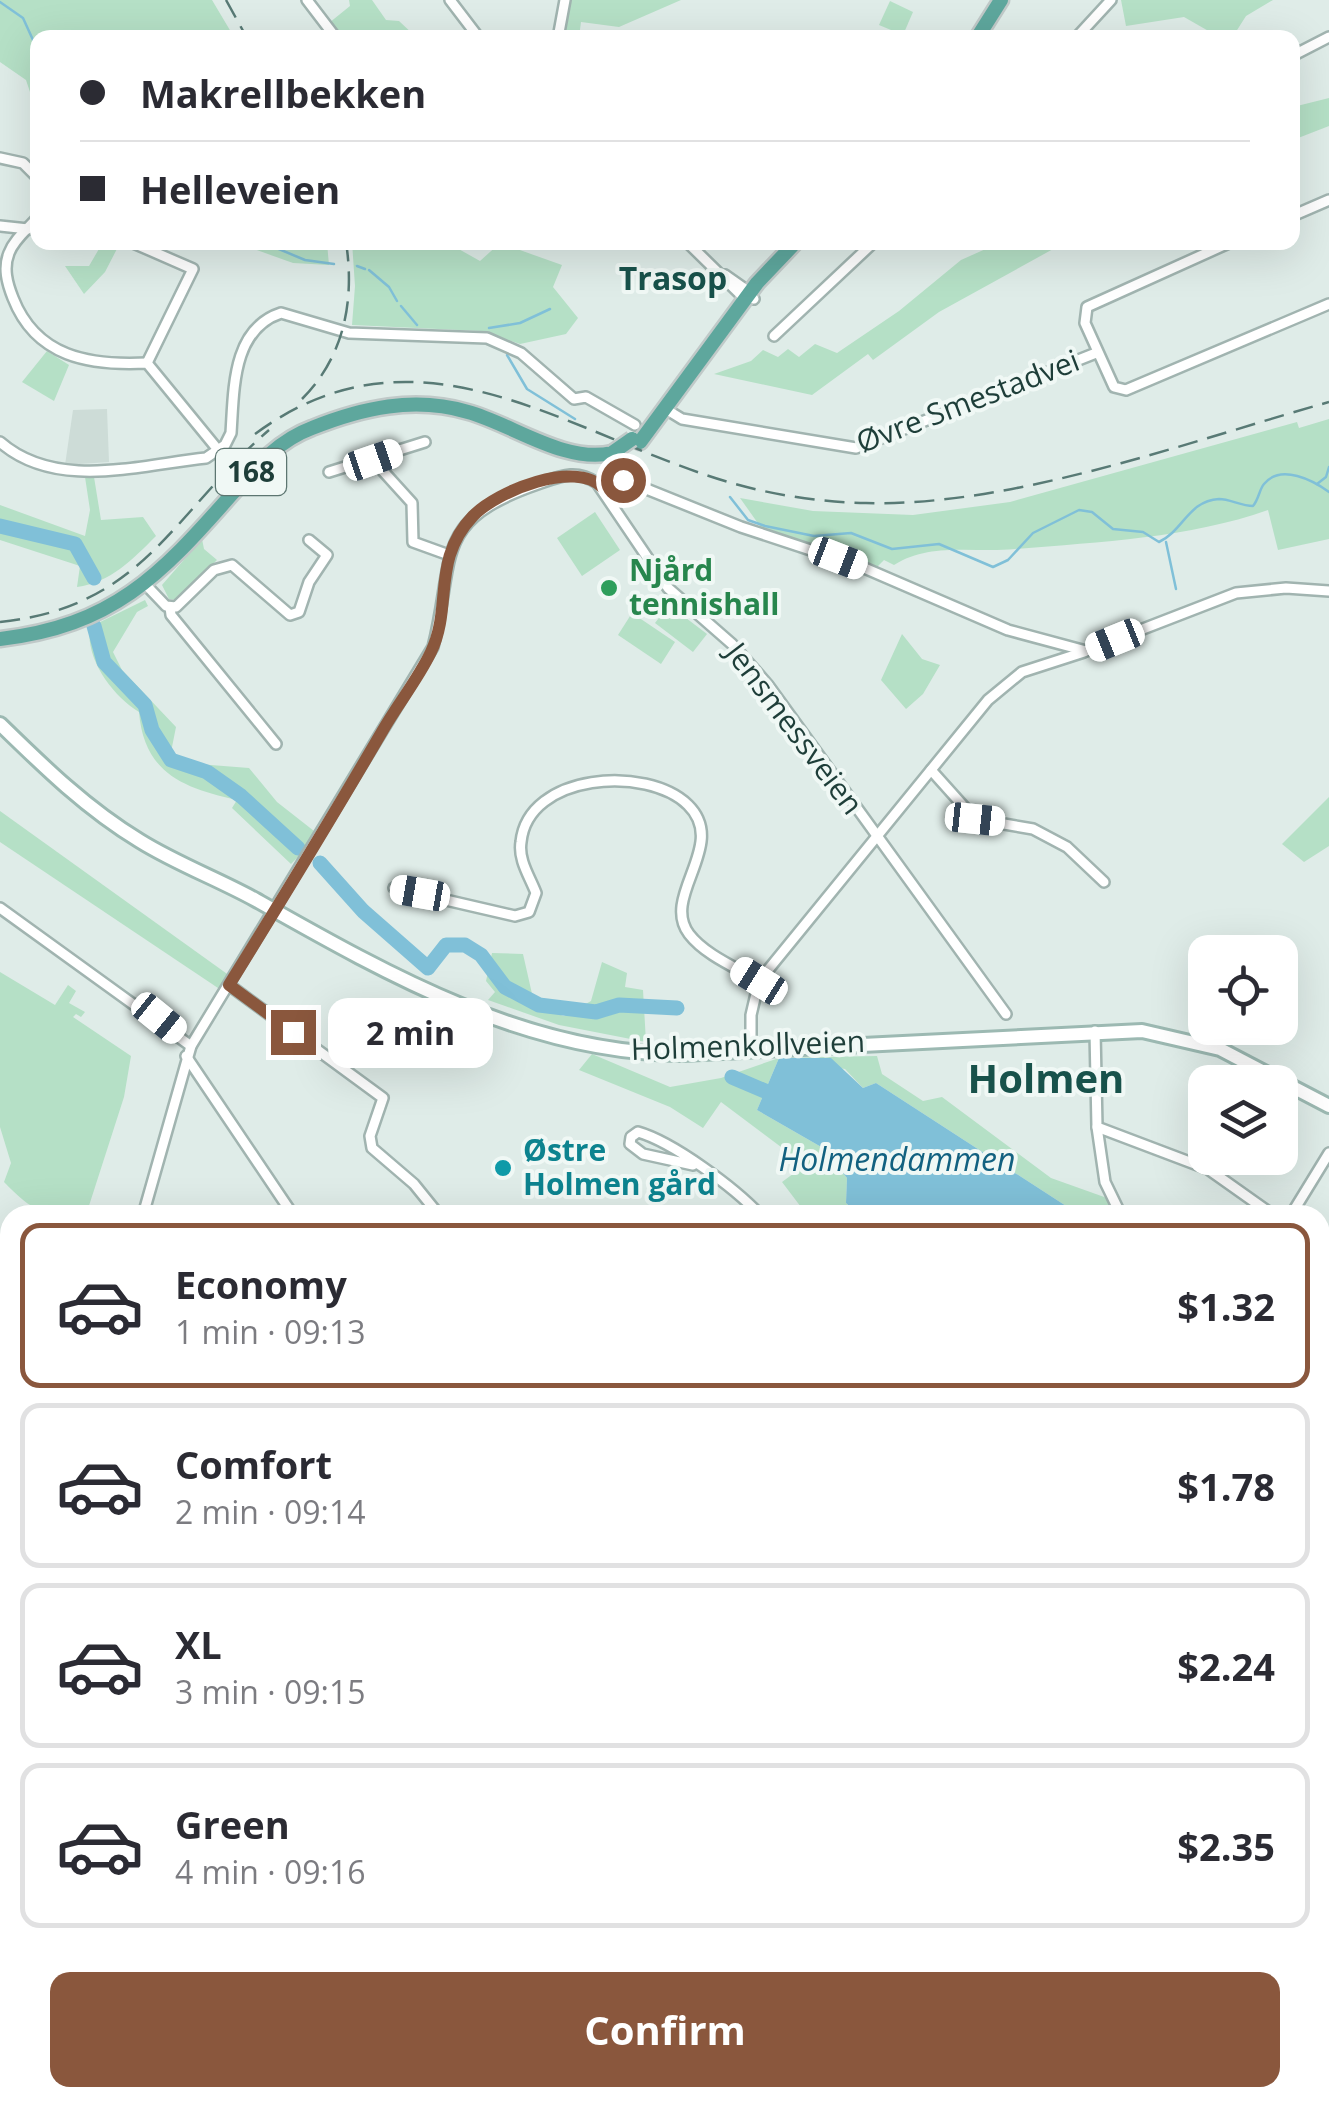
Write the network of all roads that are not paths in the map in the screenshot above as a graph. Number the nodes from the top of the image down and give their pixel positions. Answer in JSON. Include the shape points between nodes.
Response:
{"nodes":[{"id":1,"x":307,"y":0,"type":"edge"},
{"id":2,"x":450,"y":0,"type":"edge"},
{"id":3,"x":565,"y":0,"type":"edge"},
{"id":4,"x":1001,"y":0,"type":"edge"},
{"id":5,"x":1111,"y":0,"type":"edge"},
{"id":6,"x":987,"y":18,"type":"junction"},
{"id":7,"x":322,"y":24,"type":"junction"},
{"id":8,"x":321,"y":30,"type":"edge"},
{"id":9,"x":328,"y":30,"type":"edge"},
{"id":10,"x":473,"y":30,"type":"edge"},
{"id":11,"x":559,"y":30,"type":"edge"},
{"id":12,"x":975,"y":30,"type":"edge"},
{"id":13,"x":980,"y":30,"type":"edge"},
{"id":14,"x":1083,"y":30,"type":"edge"},
{"id":15,"x":1329,"y":37,"type":"edge"},
{"id":16,"x":1300,"y":52,"type":"edge"},
{"id":17,"x":0,"y":158,"type":"edge"},
{"id":18,"x":30,"y":171,"type":"edge"},
{"id":19,"x":1329,"y":200,"type":"edge"},
{"id":20,"x":1300,"y":213,"type":"edge"},
{"id":21,"x":0,"y":226,"type":"edge"},
{"id":22,"x":28,"y":228,"type":"joint"},
{"id":23,"x":150,"y":250,"type":"edge"},
{"id":24,"x":695,"y":250,"type":"edge"},
{"id":25,"x":789,"y":250,"type":"edge"},
{"id":26,"x":865,"y":250,"type":"edge"},
{"id":27,"x":1212,"y":250,"type":"edge"},
{"id":28,"x":750,"y":296,"type":"junction"},
{"id":29,"x":1329,"y":304,"type":"edge"},
{"id":30,"x":774,"y":336,"type":"dead end"},
{"id":31,"x":1096,"y":353,"type":"junction"},
{"id":32,"x":147,"y":364,"type":"junction"},
{"id":33,"x":662,"y":410,"type":"junction"},
{"id":34,"x":636,"y":435,"type":"junction"},
{"id":35,"x":0,"y":442,"type":"edge"},
{"id":36,"x":425,"y":442,"type":"dead end"},
{"id":37,"x":219,"y":451,"type":"junction"},
{"id":38,"x":373,"y":460,"type":"junction"},
{"id":39,"x":328,"y":472,"type":"dead end"},
{"id":40,"x":603,"y":488,"type":"junction"},
{"id":41,"x":309,"y":540,"type":"dead end"},
{"id":42,"x":449,"y":555,"type":"junction"},
{"id":43,"x":146,"y":584,"type":"junction"},
{"id":44,"x":1329,"y":591,"type":"edge"},
{"id":45,"x":170,"y":607,"type":"junction"},
{"id":46,"x":0,"y":639,"type":"edge"},
{"id":47,"x":1086,"y":652,"type":"junction"},
{"id":48,"x":0,"y":724,"type":"edge"},
{"id":49,"x":276,"y":744,"type":"dead end"},
{"id":50,"x":931,"y":770,"type":"junction"},
{"id":51,"x":876,"y":837,"type":"junction"},
{"id":52,"x":1104,"y":882,"type":"dead end"},
{"id":53,"x":394,"y":888,"type":"dead end"},
{"id":54,"x":0,"y":908,"type":"edge"},
{"id":55,"x":276,"y":912,"type":"junction"},
{"id":56,"x":759,"y":981,"type":"junction"},
{"id":57,"x":229,"y":985,"type":"junction"},
{"id":58,"x":1006,"y":1014,"type":"dead end"},
{"id":59,"x":1095,"y":1031,"type":"junction"},
{"id":60,"x":192,"y":1046,"type":"junction"},
{"id":61,"x":751,"y":1049,"type":"junction"},
{"id":62,"x":186,"y":1056,"type":"junction"},
{"id":63,"x":1329,"y":1106,"type":"edge"},
{"id":64,"x":1097,"y":1128,"type":"junction"},
{"id":65,"x":1329,"y":1153,"type":"edge"},
{"id":66,"x":693,"y":1164,"type":"junction"},
{"id":67,"x":146,"y":1205,"type":"edge"},
{"id":68,"x":286,"y":1205,"type":"edge"},
{"id":69,"x":431,"y":1205,"type":"edge"},
{"id":70,"x":749,"y":1205,"type":"edge"},
{"id":71,"x":1116,"y":1205,"type":"edge"},
{"id":72,"x":1260,"y":1205,"type":"edge"},
{"id":73,"x":1297,"y":1205,"type":"edge"}],
"edges":[{"from":1,"to":7,"type":"street"},
{"from":2,"to":10,"type":"street"},
{"from":3,"to":11,"type":"street"},
{"from":4,"to":6,"type":"main road"},
{"from":5,"to":14,"type":"street"},
{"from":6,"to":12,"type":"main road"},
{"from":6,"to":13,"type":"main road"},
{"from":7,"to":8,"type":"street"},
{"from":7,"to":9,"type":"street"},
{"from":15,"to":16,"type":"street"},
{"from":17,"to":18,"type":"street"},
{"from":19,"to":20,"type":"street"},
{"from":21,"to":22,"type":"street"},
{"from":22,"to":32,"type":"street","via":[[5,265],[27,326],[51,347],[86,363]]},
{"from":23,"to":32,"type":"street","via":[[193,269]]},
{"from":24,"to":28,"type":"street"},
{"from":25,"to":28,"type":"main road","number":"168"},
{"from":26,"to":30,"type":"street"},
{"from":27,"to":31,"type":"street","name":"Øvre Smestadvei","via":[[1089,305],[1084,318]]},
{"from":28,"to":33,"type":"main road","number":"168"},
{"from":29,"to":31,"type":"street","name":"Øvre Smestadvei","via":[[1126,390],[1114,387]]},
{"from":31,"to":33,"type":"street","name":"Øvre Smestadvei","via":[[856,448]]},
{"from":32,"to":37,"type":"street"},
{"from":33,"to":34,"type":"main road","number":"168"},
{"from":34,"to":37,"type":"street","via":[[591,399],[574,398],[521,353],[487,338],[349,333],[292,314],[266,318],[243,346],[230,433]]},
{"from":34,"to":43,"type":"main road","number":"168","via":[[606,464],[584,463],[472,413],[434,404],[383,407],[312,428],[262,460]]},
{"from":35,"to":37,"type":"street","via":[[32,464],[72,472],[206,458]]},
{"from":36,"to":38,"type":"street"},
{"from":38,"to":39,"type":"street"},
{"from":38,"to":42,"type":"street","via":[[412,503],[413,542]]},
{"from":40,"to":42,"type":"street","via":[[585,475],[561,475],[482,508]]},
{"from":40,"to":47,"type":"street","via":[[629,482],[1008,630]]},
{"from":40,"to":51,"type":"street","name":"Jensmessveien","via":[[659,577],[759,675]]},
{"from":41,"to":45,"type":"street","via":[[327,555],[299,612],[290,615],[224,564],[187,600]]},
{"from":42,"to":55,"type":"street","via":[[433,647]]},
{"from":43,"to":45,"type":"street"},
{"from":43,"to":46,"type":"main road","number":"168","via":[[70,626]]},
{"from":44,"to":47,"type":"street","via":[[1236,593]]},
{"from":45,"to":49,"type":"street"},
{"from":47,"to":50,"type":"street","via":[[1011,677]]},
{"from":48,"to":55,"type":"main road","name":"Holmenkollveien","via":[[114,824]]},
{"from":50,"to":51,"type":"street"},
{"from":50,"to":52,"type":"street","via":[[975,819],[1033,829],[1066,846]]},
{"from":51,"to":56,"type":"street"},
{"from":51,"to":58,"type":"street","name":"Jensmessveien"},
{"from":53,"to":56,"type":"street","via":[[515,916],[529,912],[536,893],[520,842],[539,809],[591,783],[645,784],[688,804],[699,825],[698,861],[681,906],[684,926],[698,944]]},
{"from":54,"to":60,"type":"street"},
{"from":55,"to":57,"type":"street"},
{"from":55,"to":61,"type":"main road","name":"Holmenkollveien","via":[[402,982],[564,1039],[647,1054]]},
{"from":56,"to":61,"type":"street"},
{"from":57,"to":60,"type":"street"},
{"from":57,"to":69,"type":"street","via":[[383,1098],[372,1148]]},
{"from":59,"to":61,"type":"main road","name":"Holmenkollveien"},
{"from":59,"to":63,"type":"main road","name":"Holmenkollveien","via":[[1200,1042]]},
{"from":59,"to":64,"type":"street"},
{"from":60,"to":62,"type":"street"},
{"from":62,"to":67,"type":"street"},
{"from":62,"to":68,"type":"street"},
{"from":64,"to":71,"type":"street","via":[[1105,1182]]},
{"from":64,"to":72,"type":"street","via":[[1199,1164]]},
{"from":65,"to":73,"type":"street"},
{"from":66,"to":66,"type":"street","via":[[647,1134],[631,1136],[630,1144],[643,1154]]},
{"from":66,"to":70,"type":"street"}]}
